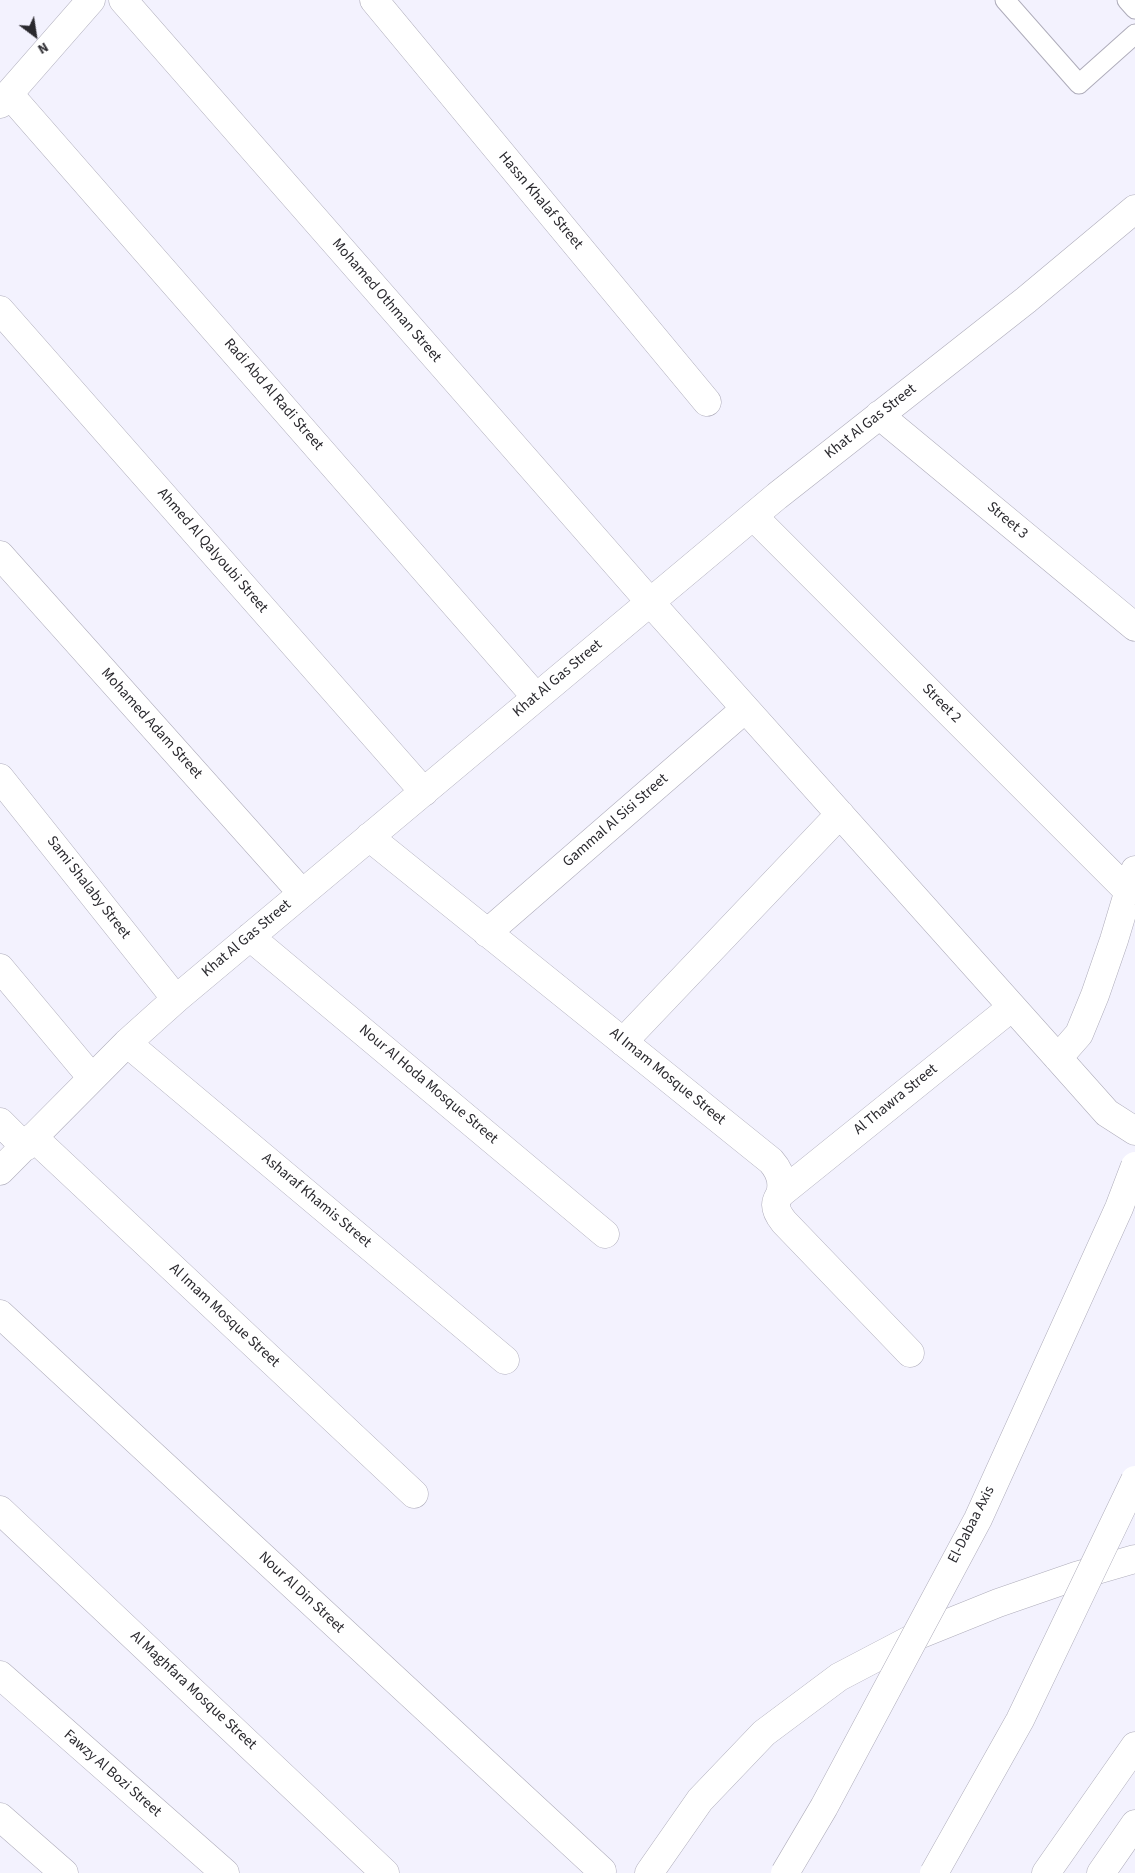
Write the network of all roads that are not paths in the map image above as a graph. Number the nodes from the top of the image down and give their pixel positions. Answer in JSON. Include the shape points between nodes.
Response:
{"nodes":[{"id":1,"x":91,"y":0,"type":"edge"},
{"id":2,"x":123,"y":0,"type":"edge"},
{"id":3,"x":374,"y":0,"type":"edge"},
{"id":4,"x":1005,"y":0,"type":"edge"},
{"id":5,"x":1127,"y":0,"type":"edge"},
{"id":6,"x":1135,"y":9,"type":"edge"},
{"id":7,"x":1135,"y":34,"type":"edge"},
{"id":8,"x":5,"y":99,"type":"edge"},
{"id":9,"x":1135,"y":209,"type":"edge"},
{"id":10,"x":0,"y":310,"type":"edge"},
{"id":11,"x":707,"y":402,"type":"dead end"},
{"id":12,"x":879,"y":415,"type":"junction"},
{"id":13,"x":753,"y":516,"type":"junction"},
{"id":14,"x":0,"y":555,"type":"edge"},
{"id":15,"x":650,"y":602,"type":"junction"},
{"id":16,"x":1135,"y":627,"type":"edge"},
{"id":17,"x":536,"y":697,"type":"junction"},
{"id":18,"x":745,"y":709,"type":"junction"},
{"id":19,"x":0,"y":778,"type":"edge"},
{"id":20,"x":424,"y":792,"type":"junction"},
{"id":21,"x":840,"y":814,"type":"junction"},
{"id":22,"x":369,"y":837,"type":"junction"},
{"id":23,"x":1132,"y":881,"type":"edge"},
{"id":24,"x":302,"y":893,"type":"junction"},
{"id":25,"x":487,"y":933,"type":"junction"},
{"id":26,"x":250,"y":936,"type":"junction"},
{"id":27,"x":0,"y":968,"type":"edge"},
{"id":28,"x":176,"y":999,"type":"junction"},
{"id":29,"x":1012,"y":1007,"type":"junction"},
{"id":30,"x":622,"y":1042,"type":"junction"},
{"id":31,"x":127,"y":1043,"type":"junction"},
{"id":32,"x":1058,"y":1058,"type":"junction"},
{"id":33,"x":92,"y":1078,"type":"junction"},
{"id":34,"x":0,"y":1122,"type":"edge"},
{"id":35,"x":1135,"y":1131,"type":"edge"},
{"id":36,"x":29,"y":1142,"type":"junction"},
{"id":37,"x":1135,"y":1166,"type":"edge"},
{"id":38,"x":0,"y":1171,"type":"edge"},
{"id":39,"x":780,"y":1194,"type":"junction"},
{"id":40,"x":606,"y":1234,"type":"dead end"},
{"id":41,"x":0,"y":1314,"type":"edge"},
{"id":42,"x":910,"y":1353,"type":"dead end"},
{"id":43,"x":505,"y":1360,"type":"dead end"},
{"id":44,"x":1135,"y":1480,"type":"edge"},
{"id":45,"x":414,"y":1494,"type":"dead end"},
{"id":46,"x":0,"y":1510,"type":"edge"},
{"id":47,"x":1135,"y":1559,"type":"edge"},
{"id":48,"x":0,"y":1675,"type":"edge"},
{"id":49,"x":1135,"y":1746,"type":"edge"},
{"id":50,"x":0,"y":1817,"type":"edge"},
{"id":51,"x":1135,"y":1824,"type":"edge"},
{"id":52,"x":602,"y":1871,"type":"dead end"},
{"id":53,"x":64,"y":1873,"type":"edge"},
{"id":54,"x":225,"y":1873,"type":"edge"},
{"id":55,"x":385,"y":1873,"type":"edge"},
{"id":56,"x":649,"y":1873,"type":"edge"},
{"id":57,"x":785,"y":1873,"type":"edge"},
{"id":58,"x":934,"y":1873,"type":"edge"},
{"id":59,"x":1046,"y":1873,"type":"edge"},
{"id":60,"x":1101,"y":1873,"type":"edge"}],
"edges":[{"from":1,"to":8,"type":"main road"},
{"from":2,"to":15,"type":"main road","name":"Mohamed Othman Street"},
{"from":3,"to":11,"type":"main road","name":"Hassn Khalaf Street"},
{"from":4,"to":7,"type":"lane","via":[[1079,84]]},
{"from":5,"to":6,"type":"lane"},
{"from":8,"to":17,"type":"main road","name":"Radi Abd Al Radi Street"},
{"from":9,"to":12,"type":"main road","name":"Khat Al Gas Street","via":[[1026,300]]},
{"from":10,"to":20,"type":"main road","name":"Ahmed Al Qalyoubi Street"},
{"from":12,"to":13,"type":"main road","name":"Khat Al Gas Street"},
{"from":12,"to":16,"type":"main road","name":"Street 3"},
{"from":13,"to":15,"type":"main road","name":"Khat Al Gas Street"},
{"from":13,"to":23,"type":"main road","name":"Street 2"},
{"from":14,"to":24,"type":"main road","name":"Mohamed Adam Street"},
{"from":15,"to":17,"type":"main road","name":"Khat Al Gas Street"},
{"from":15,"to":18,"type":"main road","name":"Mohamed Othman Street"},
{"from":17,"to":20,"type":"main road","name":"Khat Al Gas Street"},
{"from":18,"to":21,"type":"main road","name":"Mohamed Othman Street"},
{"from":18,"to":25,"type":"main road","name":"Gammal Al Sisi Street"},
{"from":19,"to":28,"type":"main road","name":"Sami Shalaby Street"},
{"from":20,"to":22,"type":"main road","name":"Khat Al Gas Street"},
{"from":21,"to":29,"type":"main road","name":"Mohamed Othman Street"},
{"from":21,"to":30,"type":"main road"},
{"from":22,"to":24,"type":"main road","name":"Khat Al Gas Street"},
{"from":22,"to":25,"type":"main road","name":"Al Imam Mosque Street"},
{"from":23,"to":32,"type":"main road","via":[[1079,1034]]},
{"from":24,"to":26,"type":"main road","name":"Khat Al Gas Street"},
{"from":25,"to":30,"type":"main road","name":"Al Imam Mosque Street"},
{"from":26,"to":28,"type":"main road","name":"Khat Al Gas Street"},
{"from":26,"to":40,"type":"main road","name":"Nour Al Hoda Mosque Street"},
{"from":27,"to":33,"type":"main road"},
{"from":28,"to":31,"type":"main road","name":"Khat Al Gas Street"},
{"from":29,"to":32,"type":"main road","name":"Mohamed Othman Street"},
{"from":29,"to":39,"type":"main road","name":"Al Thawra Street"},
{"from":30,"to":39,"type":"main road","name":"Al Imam Mosque Street","via":[[771,1161],[781,1177]]},
{"from":31,"to":33,"type":"main road","name":"Khat Al Gas Street"},
{"from":31,"to":43,"type":"main road","name":"Asharaf Khamis Street"},
{"from":32,"to":35,"type":"main road","name":"Mohamed Othman Street","via":[[1106,1113]]},
{"from":33,"to":36,"type":"main road","name":"Khat Al Gas Street"},
{"from":34,"to":36,"type":"main road","name":"Al Imam Mosque Street"},
{"from":36,"to":38,"type":"main road","name":"Khat Al Gas Street"},
{"from":36,"to":45,"type":"main road","name":"Al Imam Mosque Street"},
{"from":37,"to":57,"type":"main road","name":"El-Dabaa Axis","bridge":true,"via":[[978,1518],[829,1798]]},
{"from":39,"to":42,"type":"main road","name":"Al Imam Mosque Street","via":[[776,1202],[784,1222]]},
{"from":41,"to":52,"type":"main road","name":"Nour Al Din Street"},
{"from":44,"to":58,"type":"main road","bridge":true,"via":[[1020,1720]]},
{"from":46,"to":55,"type":"main road","name":"Al Maghfara Mosque Street"},
{"from":47,"to":56,"type":"main road","bridge":true,"via":[[989,1606],[921,1634],[838,1677],[764,1733],[700,1800]]},
{"from":48,"to":54,"type":"main road","name":"Fawzy Al Bozi Street"},
{"from":49,"to":59,"type":"main road"},
{"from":50,"to":53,"type":"main road"},
{"from":51,"to":60,"type":"main road"}]}
